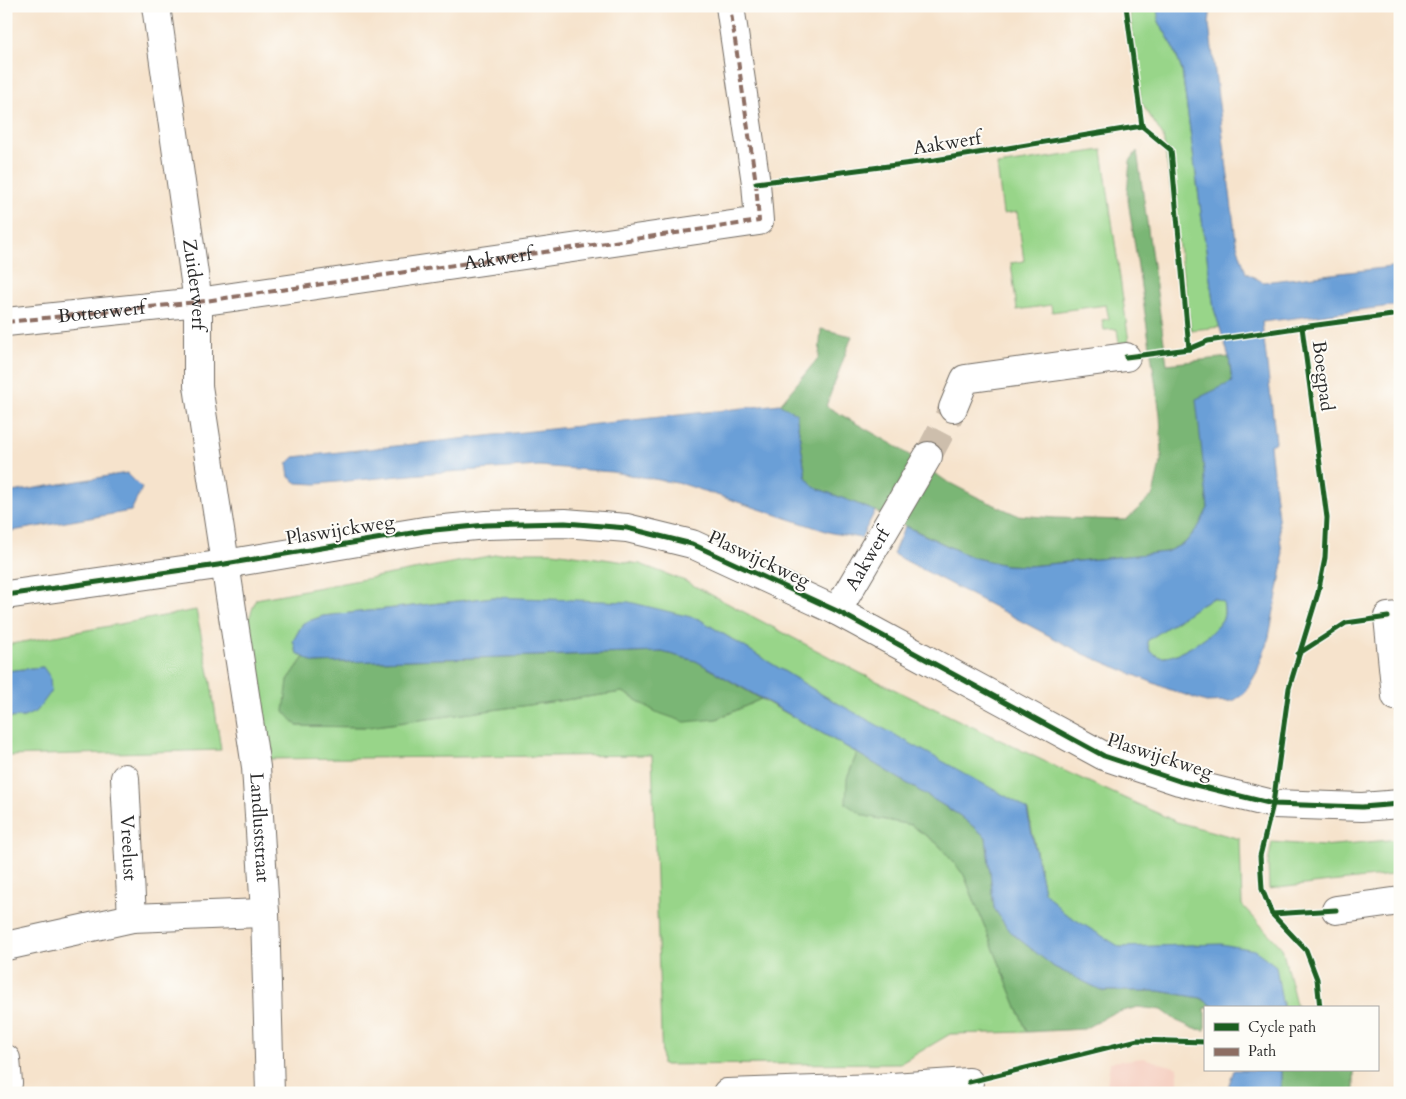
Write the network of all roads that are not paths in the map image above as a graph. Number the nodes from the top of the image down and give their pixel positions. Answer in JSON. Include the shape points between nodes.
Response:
{"nodes":[{"id":1,"x":156,"y":6,"type":"edge"},
{"id":2,"x":730,"y":6,"type":"edge"},
{"id":3,"x":198,"y":302,"type":"junction"},
{"id":4,"x":6,"y":322,"type":"edge"},
{"id":5,"x":1126,"y":357,"type":"dead end"},
{"id":6,"x":953,"y":408,"type":"tunnel mouth"},
{"id":7,"x":928,"y":456,"type":"tunnel mouth"},
{"id":8,"x":225,"y":564,"type":"junction"},
{"id":9,"x":6,"y":595,"type":"edge"},
{"id":10,"x":837,"y":612,"type":"junction"},
{"id":11,"x":1400,"y":616,"type":"edge"},
{"id":12,"x":1400,"y":696,"type":"edge"},
{"id":13,"x":125,"y":778,"type":"dead end"},
{"id":14,"x":1400,"y":804,"type":"edge"},
{"id":15,"x":1400,"y":901,"type":"edge"},
{"id":16,"x":1336,"y":910,"type":"dead end"},
{"id":17,"x":265,"y":913,"type":"junction"},
{"id":18,"x":132,"y":918,"type":"junction"},
{"id":19,"x":6,"y":946,"type":"edge"},
{"id":20,"x":969,"y":1082,"type":"dead end"},
{"id":21,"x":270,"y":1093,"type":"edge"},
{"id":22,"x":727,"y":1093,"type":"edge"}],
"edges":[{"from":1,"to":3,"type":"street","name":"Zuiderwerf"},
{"from":2,"to":3,"type":"street","name":"Aakwerf","via":[[759,222]]},
{"from":3,"to":4,"type":"street","name":"Botterwerf"},
{"from":3,"to":8,"type":"street","name":"Zuiderwerf","via":[[198,386]]},
{"from":5,"to":6,"type":"street","via":[[965,379]]},
{"from":7,"to":10,"type":"street","name":"Aakwerf"},
{"from":8,"to":9,"type":"street","name":"Plaswijckweg"},
{"from":8,"to":10,"type":"street","name":"Plaswijckweg","via":[[424,532],[486,525],[566,523],[627,528],[692,544]]},
{"from":8,"to":17,"type":"street","name":"Landluststraat","via":[[256,767]]},
{"from":10,"to":14,"type":"street","name":"Plaswijckweg","via":[[1104,756],[1179,781],[1273,804],[1362,807]]},
{"from":11,"to":12,"type":"street","via":[[1388,617],[1396,696]]},
{"from":13,"to":18,"type":"street","name":"Vreelust"},
{"from":15,"to":16,"type":"street"},
{"from":17,"to":18,"type":"street"},
{"from":17,"to":21,"type":"street","name":"Landluststraat"},
{"from":18,"to":19,"type":"street"},
{"from":20,"to":22,"type":"street"}]}
